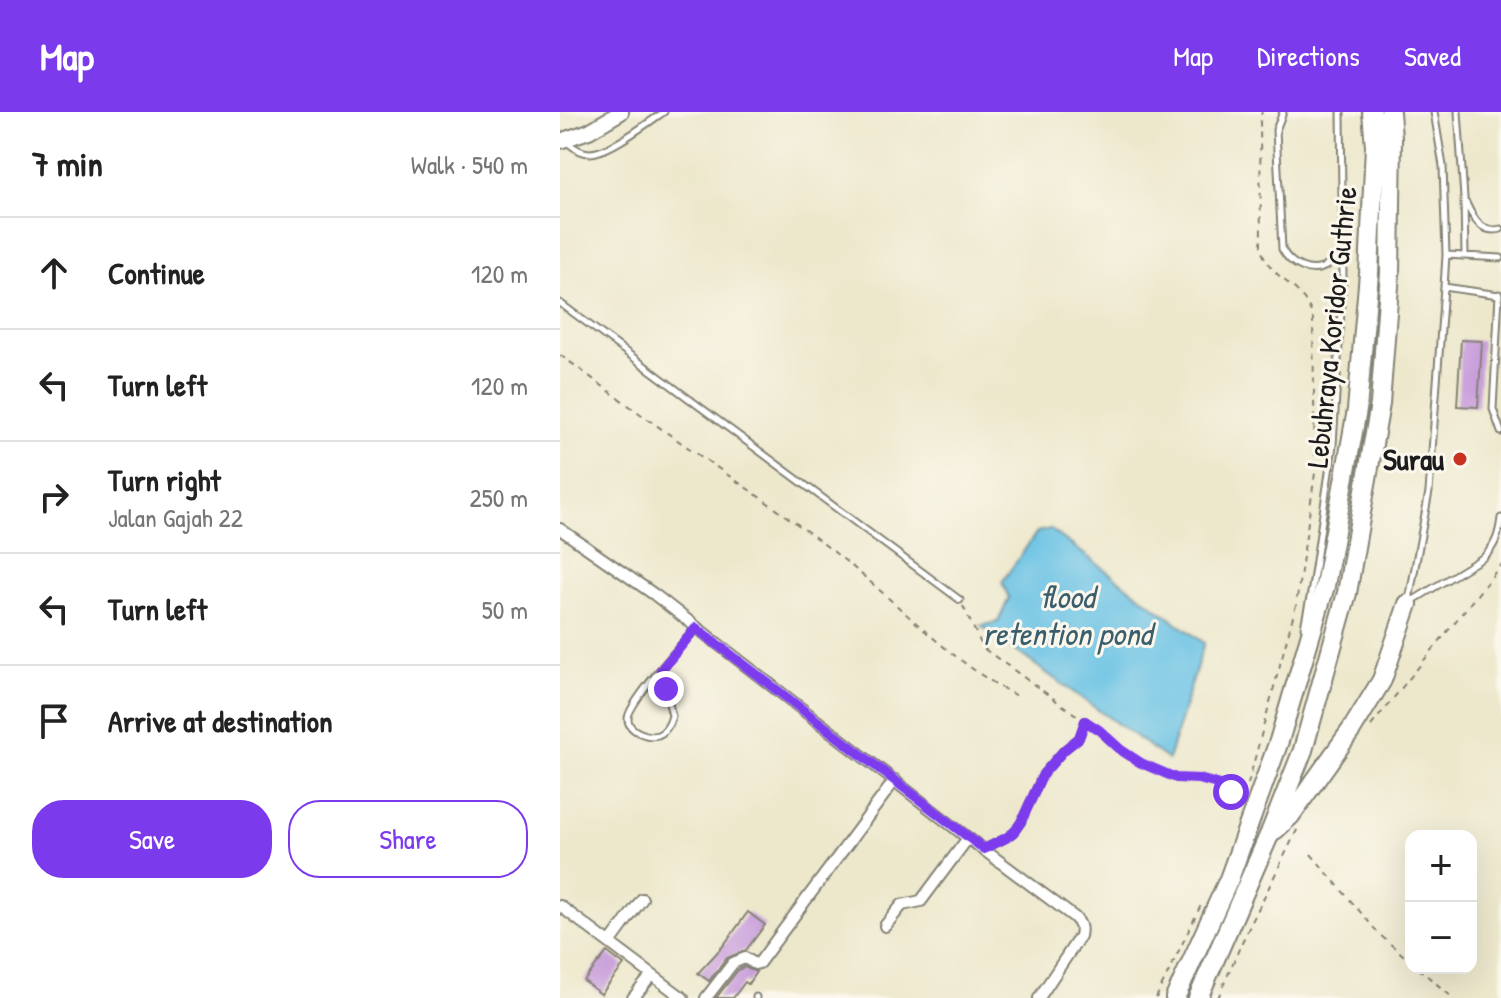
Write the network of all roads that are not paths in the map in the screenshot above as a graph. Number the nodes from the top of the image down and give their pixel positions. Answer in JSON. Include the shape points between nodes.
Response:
{"nodes":[{"id":1,"x":621,"y":112,"type":"edge"},
{"id":2,"x":664,"y":112,"type":"edge"},
{"id":3,"x":1283,"y":112,"type":"edge"},
{"id":4,"x":1372,"y":112,"type":"edge"},
{"id":5,"x":1390,"y":112,"type":"edge"},
{"id":6,"x":1434,"y":112,"type":"edge"},
{"id":7,"x":1458,"y":112,"type":"edge"},
{"id":8,"x":1340,"y":113,"type":"edge"},
{"id":9,"x":562,"y":141,"type":"edge"},
{"id":10,"x":1464,"y":198,"type":"junction"},
{"id":11,"x":1501,"y":229,"type":"edge"},
{"id":12,"x":1342,"y":249,"type":"junction"},
{"id":13,"x":1446,"y":255,"type":"junction"},
{"id":14,"x":1465,"y":256,"type":"junction"},
{"id":15,"x":1501,"y":258,"type":"edge"},
{"id":16,"x":1444,"y":287,"type":"junction"},
{"id":17,"x":1500,"y":295,"type":"edge"},
{"id":18,"x":560,"y":303,"type":"edge"},
{"id":19,"x":1501,"y":432,"type":"edge"},
{"id":20,"x":1501,"y":518,"type":"edge"},
{"id":21,"x":560,"y":529,"type":"edge"},
{"id":22,"x":960,"y":600,"type":"road end"},
{"id":23,"x":1408,"y":604,"type":"junction"},
{"id":24,"x":696,"y":628,"type":"junction"},
{"id":25,"x":1302,"y":634,"type":"dead end"},
{"id":26,"x":1299,"y":650,"type":"dead end"},
{"id":27,"x":661,"y":670,"type":"junction"},
{"id":28,"x":1085,"y":721,"type":"road end"},
{"id":29,"x":1279,"y":741,"type":"junction"},
{"id":30,"x":895,"y":780,"type":"junction"},
{"id":31,"x":1270,"y":833,"type":"junction"},
{"id":32,"x":968,"y":838,"type":"junction"},
{"id":33,"x":990,"y":854,"type":"junction"},
{"id":34,"x":642,"y":899,"type":"dead end"},
{"id":35,"x":560,"y":906,"type":"edge"},
{"id":36,"x":885,"y":926,"type":"dead end"},
{"id":37,"x":610,"y":943,"type":"junction"},
{"id":38,"x":652,"y":975,"type":"junction"},
{"id":39,"x":633,"y":998,"type":"edge"},
{"id":40,"x":683,"y":998,"type":"edge"},
{"id":41,"x":706,"y":998,"type":"edge"},
{"id":42,"x":1039,"y":998,"type":"edge"},
{"id":43,"x":1175,"y":998,"type":"edge"},
{"id":44,"x":1198,"y":998,"type":"edge"}],
"edges":[{"from":1,"to":9,"type":"street"},
{"from":2,"to":9,"type":"lane","via":[[593,153]]},
{"from":3,"to":12,"type":"lane","via":[[1276,130],[1282,249],[1296,265],[1312,269],[1327,266]]},
{"from":4,"to":29,"type":"highway","name":"Lebuhraya Koridor Guthrie","via":[[1369,273],[1357,410],[1325,586]]},
{"from":5,"to":31,"type":"highway","name":"Lebuhraya Koridor Guthrie","via":[[1390,273],[1380,404],[1347,593],[1303,750]]},
{"from":6,"to":13,"type":"lane","via":[[1443,166]]},
{"from":7,"to":10,"type":"lane"},
{"from":8,"to":12,"type":"lane"},
{"from":10,"to":11,"type":"lane","via":[[1483,228]]},
{"from":10,"to":14,"type":"lane"},
{"from":12,"to":25,"type":"lane","via":[[1333,445]]},
{"from":13,"to":14,"type":"lane"},
{"from":13,"to":16,"type":"lane"},
{"from":14,"to":15,"type":"lane"},
{"from":16,"to":17,"type":"lane"},
{"from":16,"to":23,"type":"lane","via":[[1429,492]]},
{"from":17,"to":19,"type":"lane","via":[[1493,409]]},
{"from":18,"to":22,"type":"lane"},
{"from":20,"to":23,"type":"lane","via":[[1499,536],[1484,557]]},
{"from":21,"to":24,"type":"street"},
{"from":23,"to":31,"type":"highway","via":[[1382,680],[1290,816]]},
{"from":24,"to":27,"type":"lane"},
{"from":24,"to":30,"type":"street"},
{"from":26,"to":29,"type":"lane"},
{"from":27,"to":27,"type":"lane","via":[[627,718],[635,731],[658,735],[671,723]]},
{"from":28,"to":33,"type":"lane","via":[[1079,738],[1043,774],[1014,832]]},
{"from":29,"to":43,"type":"highway","name":"Lebuhraya Koridor Guthrie","via":[[1229,879]]},
{"from":30,"to":32,"type":"street"},
{"from":30,"to":41,"type":"street","via":[[759,963],[736,960]]},
{"from":31,"to":44,"type":"highway","name":"Lebuhraya Koridor Guthrie"},
{"from":32,"to":33,"type":"street"},
{"from":32,"to":36,"type":"street","via":[[921,901],[902,905]]},
{"from":33,"to":42,"type":"street","via":[[1074,917],[1082,929]]},
{"from":34,"to":37,"type":"street"},
{"from":35,"to":37,"type":"street"},
{"from":37,"to":38,"type":"street"},
{"from":38,"to":39,"type":"street"},
{"from":38,"to":40,"type":"street"}]}
